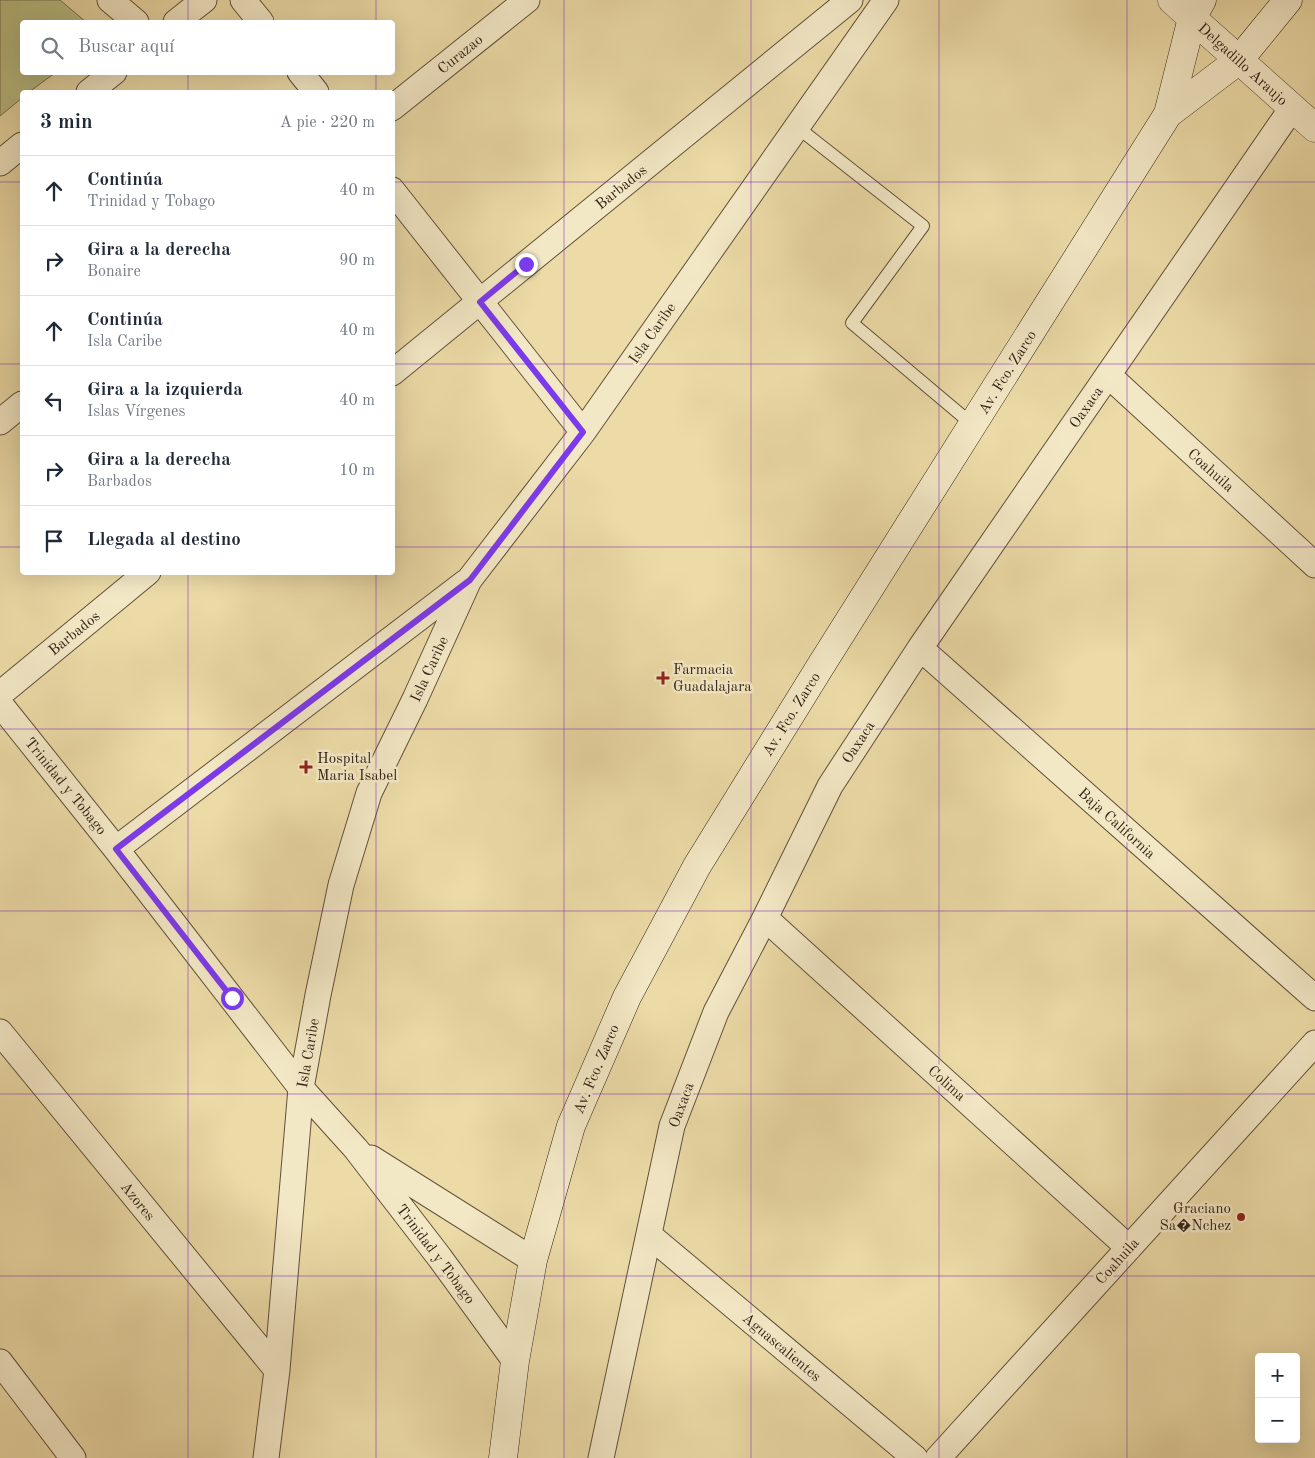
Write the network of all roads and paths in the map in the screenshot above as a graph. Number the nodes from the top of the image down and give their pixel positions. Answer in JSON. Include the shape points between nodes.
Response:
{"nodes":[{"id":1,"x":110,"y":0,"type":"edge"},
{"id":2,"x":204,"y":0,"type":"edge"},
{"id":3,"x":243,"y":0,"type":"edge"},
{"id":4,"x":527,"y":0,"type":"edge"},
{"id":5,"x":850,"y":0,"type":"edge"},
{"id":6,"x":886,"y":0,"type":"edge"},
{"id":7,"x":1288,"y":0,"type":"edge"},
{"id":8,"x":1189,"y":6,"type":"edge"},
{"id":9,"x":134,"y":20,"type":"edge"},
{"id":10,"x":179,"y":20,"type":"edge"},
{"id":11,"x":259,"y":20,"type":"edge"},
{"id":12,"x":1238,"y":60,"type":"junction"},
{"id":13,"x":110,"y":75,"type":"edge"},
{"id":14,"x":302,"y":75,"type":"edge"},
{"id":15,"x":92,"y":90,"type":"edge"},
{"id":16,"x":314,"y":90,"type":"edge"},
{"id":17,"x":395,"y":106,"type":"edge"},
{"id":18,"x":1292,"y":108,"type":"junction"},
{"id":19,"x":1168,"y":114,"type":"junction"},
{"id":20,"x":797,"y":127,"type":"junction"},
{"id":21,"x":1315,"y":128,"type":"edge"},
{"id":22,"x":20,"y":147,"type":"edge"},
{"id":23,"x":0,"y":163,"type":"edge"},
{"id":24,"x":395,"y":194,"type":"edge"},
{"id":25,"x":480,"y":302,"type":"junction"},
{"id":26,"x":395,"y":371,"type":"edge"},
{"id":27,"x":1108,"y":376,"type":"junction"},
{"id":28,"x":20,"y":406,"type":"edge"},
{"id":29,"x":0,"y":422,"type":"edge"},
{"id":30,"x":973,"y":425,"type":"junction"},
{"id":31,"x":583,"y":432,"type":"junction"},
{"id":32,"x":1315,"y":565,"type":"edge"},
{"id":33,"x":144,"y":575,"type":"edge"},
{"id":34,"x":470,"y":580,"type":"junction"},
{"id":35,"x":920,"y":648,"type":"junction"},
{"id":36,"x":0,"y":694,"type":"edge"},
{"id":37,"x":0,"y":704,"type":"edge"},
{"id":38,"x":116,"y":849,"type":"junction"},
{"id":39,"x":765,"y":918,"type":"junction"},
{"id":40,"x":1315,"y":998,"type":"edge"},
{"id":41,"x":0,"y":1032,"type":"edge"},
{"id":42,"x":1315,"y":1043,"type":"edge"},
{"id":43,"x":301,"y":1088,"type":"junction"},
{"id":44,"x":356,"y":1149,"type":"junction"},
{"id":45,"x":649,"y":1235,"type":"junction"},
{"id":46,"x":1129,"y":1248,"type":"junction"},
{"id":47,"x":533,"y":1260,"type":"junction"},
{"id":48,"x":515,"y":1361,"type":"junction"},
{"id":49,"x":0,"y":1362,"type":"edge"},
{"id":50,"x":276,"y":1370,"type":"junction"},
{"id":51,"x":72,"y":1458,"type":"edge"},
{"id":52,"x":266,"y":1458,"type":"edge"},
{"id":53,"x":502,"y":1458,"type":"edge"},
{"id":54,"x":601,"y":1458,"type":"edge"},
{"id":55,"x":915,"y":1458,"type":"edge"},
{"id":56,"x":938,"y":1458,"type":"edge"}],
"edges":[{"from":1,"to":9,"type":"street"},
{"from":2,"to":10,"type":"street"},
{"from":3,"to":11,"type":"street"},
{"from":4,"to":17,"type":"street","name":"Curazao"},
{"from":5,"to":25,"type":"street","name":"Barbados"},
{"from":6,"to":20,"type":"street","name":"Isla Caribe"},
{"from":7,"to":12,"type":"main road"},
{"from":8,"to":12,"type":"main road","name":"Delgadillo Araujo"},
{"from":8,"to":19,"type":"main road"},
{"from":12,"to":18,"type":"main road","name":"Delgadillo Araujo"},
{"from":12,"to":19,"type":"main road"},
{"from":13,"to":15,"type":"street"},
{"from":14,"to":16,"type":"street"},
{"from":18,"to":21,"type":"main road","name":"Delgadillo Araujo"},
{"from":18,"to":27,"type":"street","name":"Oaxaca"},
{"from":19,"to":30,"type":"main road","name":"Av. Fco. Zarco"},
{"from":20,"to":30,"type":"lane","via":[[923,226],[852,323]]},
{"from":20,"to":31,"type":"street","name":"Isla Caribe"},
{"from":22,"to":23,"type":"street"},
{"from":24,"to":25,"type":"street"},
{"from":25,"to":26,"type":"street","name":"Barbados"},
{"from":25,"to":31,"type":"street"},
{"from":27,"to":32,"type":"street","name":"Coahuila"},
{"from":27,"to":35,"type":"street","name":"Oaxaca"},
{"from":28,"to":29,"type":"street"},
{"from":30,"to":47,"type":"main road","name":"Av. Fco. Zarco","via":[[697,866],[627,997],[571,1126]]},
{"from":31,"to":34,"type":"street","name":"Isla Caribe"},
{"from":33,"to":36,"type":"street","name":"Barbados"},
{"from":34,"to":38,"type":"street"},
{"from":34,"to":43,"type":"street","name":"Isla Caribe","via":[[369,793],[341,886]]},
{"from":35,"to":39,"type":"street","name":"Oaxaca","via":[[830,786]]},
{"from":35,"to":40,"type":"street","name":"Baja California"},
{"from":37,"to":38,"type":"street","name":"Trinidad y Tobago"},
{"from":38,"to":43,"type":"street","name":"Trinidad y Tobago"},
{"from":39,"to":45,"type":"street","name":"Oaxaca","via":[[716,1012],[672,1126]]},
{"from":39,"to":46,"type":"street","name":"Colima"},
{"from":41,"to":50,"type":"street","name":"Azores"},
{"from":42,"to":46,"type":"street","name":"Coahuila"},
{"from":43,"to":44,"type":"street","name":"Trinidad y Tobago"},
{"from":43,"to":50,"type":"street","name":"Isla Caribe"},
{"from":44,"to":47,"type":"street","name":"Trinidad y Tobago"},
{"from":44,"to":48,"type":"street","name":"Trinidad y Tobago"},
{"from":45,"to":54,"type":"street","name":"Oaxaca"},
{"from":45,"to":55,"type":"street","name":"Aguascalientes"},
{"from":46,"to":56,"type":"street","name":"Coahuila"},
{"from":47,"to":48,"type":"main road","name":"Av. Fco. Zarco"},
{"from":48,"to":53,"type":"main road","name":"Av. Fco. Zarco"},
{"from":49,"to":51,"type":"street"},
{"from":50,"to":52,"type":"street","name":"Isla Caribe"}]}
